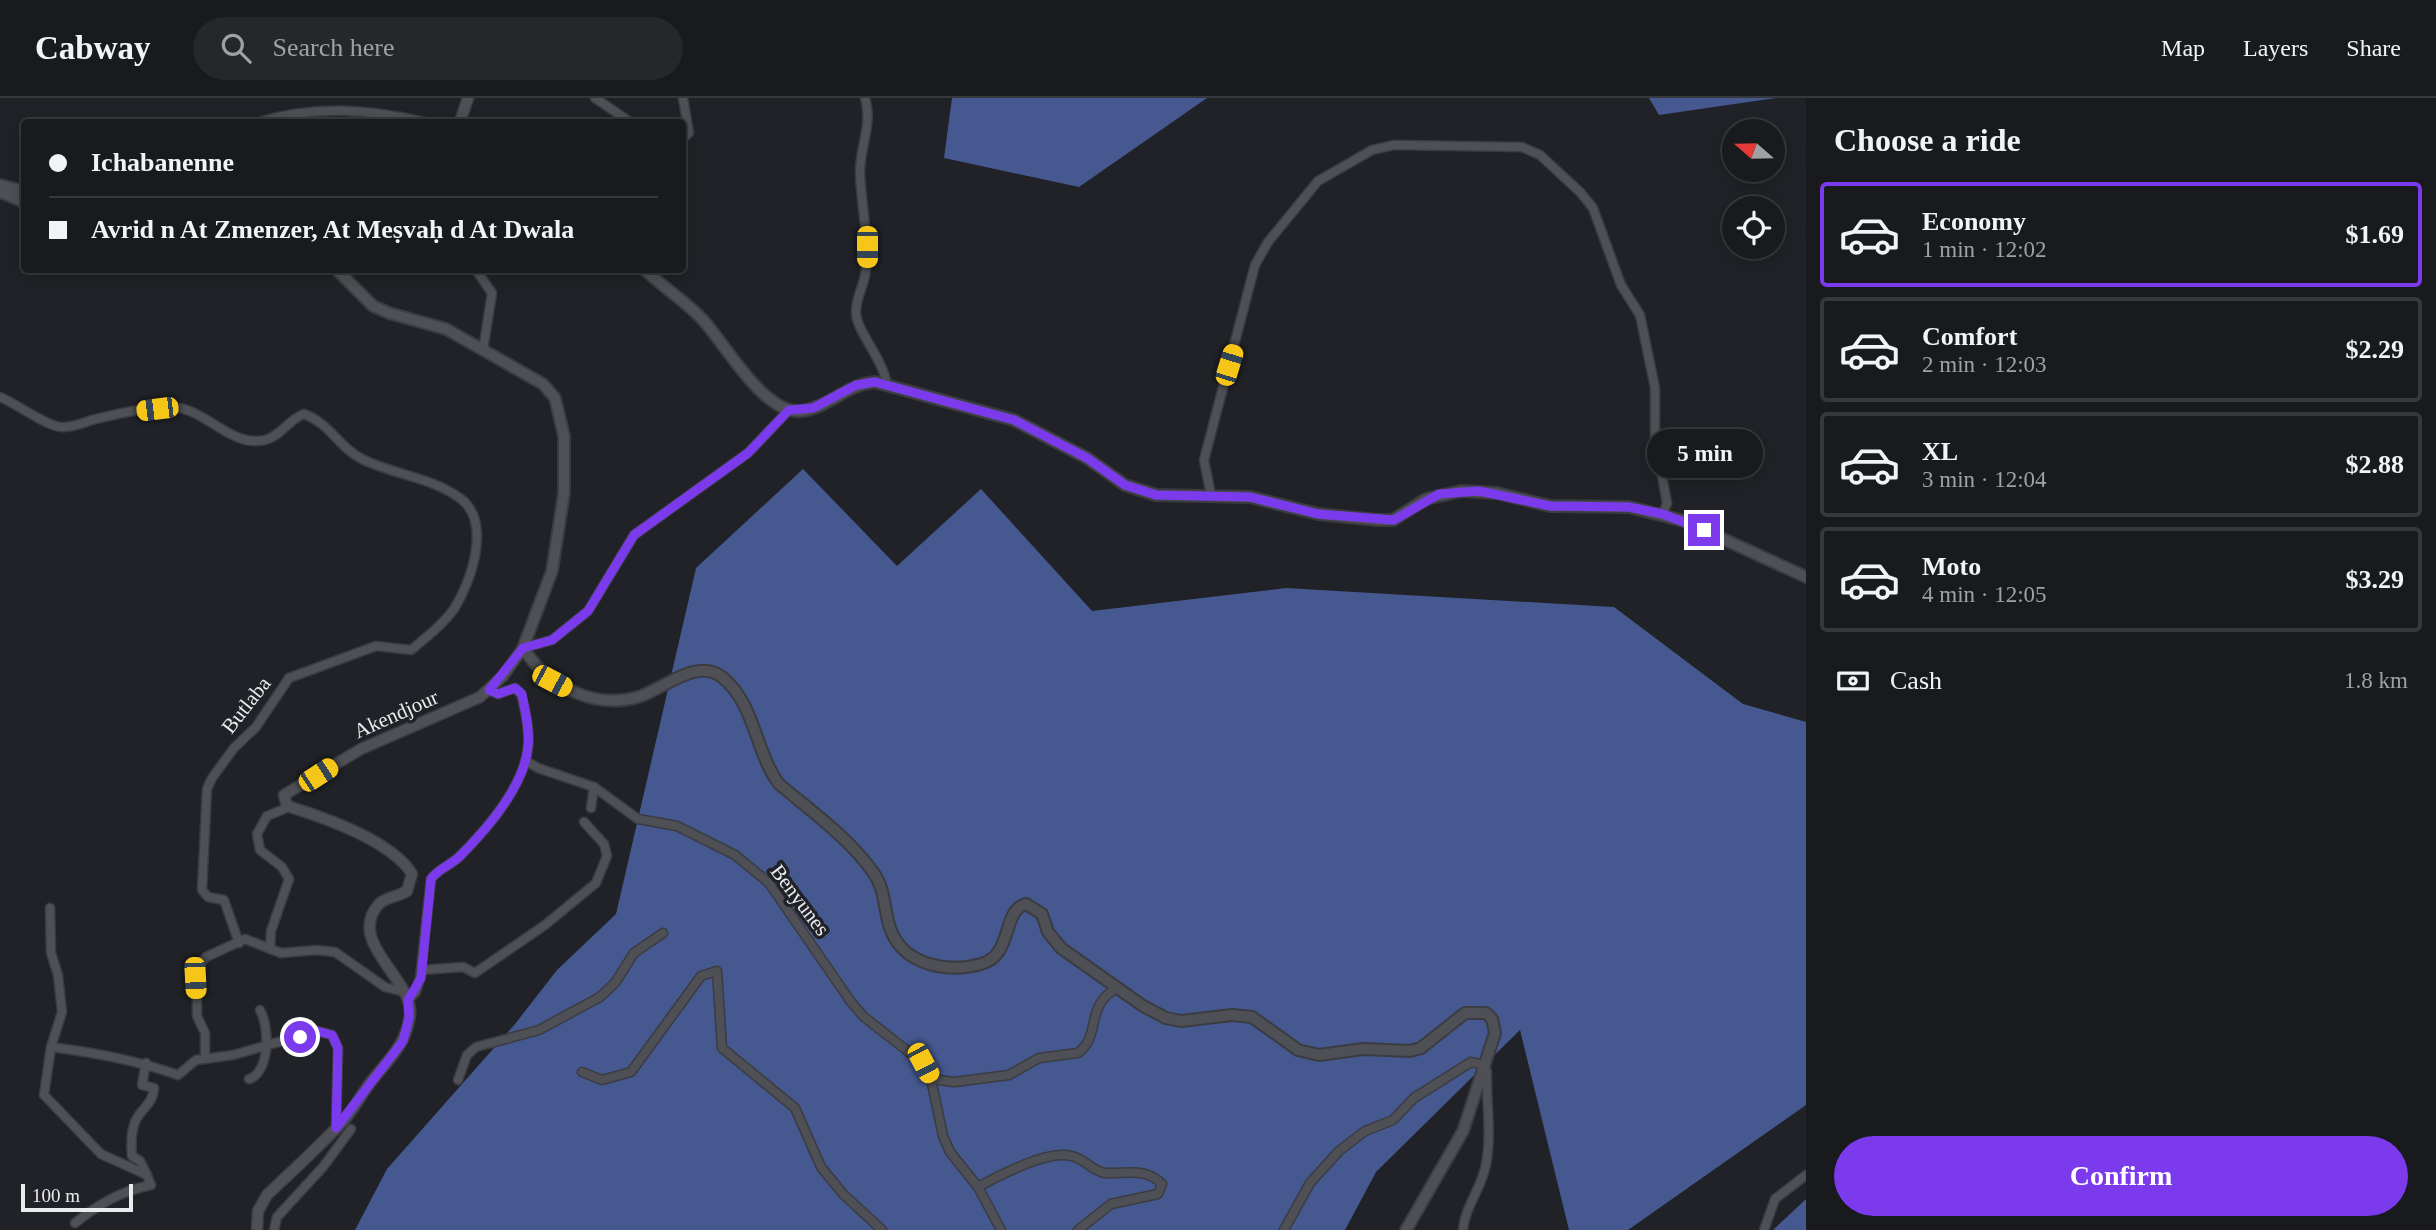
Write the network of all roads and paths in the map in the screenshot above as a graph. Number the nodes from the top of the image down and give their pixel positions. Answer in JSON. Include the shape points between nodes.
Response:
{"nodes":[{"id":1,"x":468,"y":98,"type":"edge"},
{"id":2,"x":595,"y":98,"type":"edge"},
{"id":3,"x":683,"y":98,"type":"edge"},
{"id":4,"x":865,"y":98,"type":"edge"},
{"id":5,"x":270,"y":119,"type":"edge"},
{"id":6,"x":403,"y":119,"type":"edge"},
{"id":7,"x":461,"y":119,"type":"edge"},
{"id":8,"x":626,"y":119,"type":"edge"},
{"id":9,"x":686,"y":136,"type":"edge"},
{"id":10,"x":0,"y":186,"type":"edge"},
{"id":11,"x":21,"y":190,"type":"edge"},
{"id":12,"x":21,"y":191,"type":"edge"},
{"id":13,"x":0,"y":192,"type":"edge"},
{"id":14,"x":340,"y":273,"type":"edge"},
{"id":15,"x":478,"y":273,"type":"edge"},
{"id":16,"x":648,"y":273,"type":"edge"},
{"id":17,"x":483,"y":350,"type":"junction"},
{"id":18,"x":887,"y":385,"type":"junction"},
{"id":19,"x":0,"y":397,"type":"edge"},
{"id":20,"x":789,"y":410,"type":"junction"},
{"id":21,"x":1211,"y":495,"type":"junction"},
{"id":22,"x":1663,"y":514,"type":"junction"},
{"id":23,"x":1806,"y":577,"type":"edge"},
{"id":24,"x":523,"y":648,"type":"junction"},
{"id":25,"x":489,"y":690,"type":"junction"},
{"id":26,"x":526,"y":761,"type":"junction"},
{"id":27,"x":594,"y":787,"type":"junction"},
{"id":28,"x":289,"y":807,"type":"junction"},
{"id":29,"x":591,"y":807,"type":"dead end"},
{"id":30,"x":584,"y":822,"type":"dead end"},
{"id":31,"x":412,"y":876,"type":"junction"},
{"id":32,"x":431,"y":879,"type":"junction"},
{"id":33,"x":50,"y":908,"type":"dead end"},
{"id":34,"x":663,"y":933,"type":"dead end"},
{"id":35,"x":239,"y":943,"type":"junction"},
{"id":36,"x":270,"y":949,"type":"junction"},
{"id":37,"x":421,"y":970,"type":"junction"},
{"id":38,"x":1117,"y":988,"type":"junction"},
{"id":39,"x":406,"y":996,"type":"junction"},
{"id":40,"x":260,"y":1010,"type":"dead end"},
{"id":41,"x":51,"y":1047,"type":"junction"},
{"id":42,"x":264,"y":1047,"type":"junction"},
{"id":43,"x":205,"y":1059,"type":"junction"},
{"id":44,"x":146,"y":1063,"type":"junction"},
{"id":45,"x":1484,"y":1065,"type":"junction"},
{"id":46,"x":582,"y":1072,"type":"dead end"},
{"id":47,"x":248,"y":1079,"type":"dead end"},
{"id":48,"x":932,"y":1079,"type":"junction"},
{"id":49,"x":458,"y":1080,"type":"dead end"},
{"id":50,"x":336,"y":1128,"type":"junction"},
{"id":51,"x":351,"y":1129,"type":"dead end"},
{"id":52,"x":147,"y":1175,"type":"junction"},
{"id":53,"x":1806,"y":1175,"type":"edge"},
{"id":54,"x":978,"y":1186,"type":"junction"},
{"id":55,"x":75,"y":1223,"type":"dead end"},
{"id":56,"x":257,"y":1230,"type":"edge"},
{"id":57,"x":274,"y":1230,"type":"edge"},
{"id":58,"x":883,"y":1230,"type":"edge"},
{"id":59,"x":1001,"y":1230,"type":"edge"},
{"id":60,"x":1078,"y":1230,"type":"edge"},
{"id":61,"x":1284,"y":1230,"type":"edge"},
{"id":62,"x":1406,"y":1230,"type":"edge"},
{"id":63,"x":1463,"y":1230,"type":"edge"},
{"id":64,"x":1764,"y":1230,"type":"edge"}],
"edges":[{"from":1,"to":7,"type":"street"},
{"from":2,"to":8,"type":"street"},
{"from":3,"to":9,"type":"street"},
{"from":4,"to":18,"type":"street","via":[[869,110],[860,172],[867,223],[866,272],[855,313],[885,367]]},
{"from":5,"to":6,"type":"street","via":[[298,111],[336,110]]},
{"from":10,"to":11,"type":"main road"},
{"from":12,"to":13,"type":"main road"},
{"from":14,"to":17,"type":"main road","via":[[373,306],[437,325]]},
{"from":15,"to":17,"type":"street","via":[[492,293]]},
{"from":16,"to":20,"type":"main road","via":[[702,319],[732,361]]},
{"from":17,"to":24,"type":"main road","via":[[550,391],[564,436],[564,493],[552,571]]},
{"from":18,"to":20,"type":"main road","via":[[856,385],[813,408]]},
{"from":18,"to":21,"type":"main road","via":[[1014,420],[1140,492]]},
{"from":19,"to":35,"type":"street","name":"Butlaba","via":[[63,428],[115,414],[173,408],[187,410],[247,440],[265,440],[304,414],[326,424],[353,454],[393,472],[418,476],[466,503],[477,534],[475,554],[467,582],[441,625],[411,650],[376,646],[289,678],[256,727],[212,778],[205,802],[202,890],[208,897],[224,900]]},
{"from":20,"to":24,"type":"street","via":[[748,453],[634,535],[588,611],[552,640]]},
{"from":21,"to":22,"type":"main road","via":[[1250,497],[1318,514],[1377,520],[1402,516],[1439,494],[1479,491],[1540,505],[1614,505]]},
{"from":21,"to":22,"type":"street","via":[[1204,460],[1255,265],[1318,181],[1372,150],[1394,145],[1522,147],[1540,155],[1593,208],[1621,285],[1640,315],[1655,388],[1655,437],[1667,503]]},
{"from":22,"to":23,"type":"main road"},
{"from":24,"to":25,"type":"street","name":"Akendjour"},
{"from":24,"to":38,"type":"main road","via":[[552,681],[599,699],[636,697],[702,671],[721,676],[747,713],[768,769],[873,872],[885,897],[892,932],[917,960],[958,968],[986,962],[1003,944],[1014,911],[1026,904],[1042,914],[1054,940]]},
{"from":25,"to":26,"type":"street","via":[[498,694],[515,688],[522,694],[529,739]]},
{"from":25,"to":28,"type":"street","name":"Akendjour","via":[[470,703],[361,749],[286,792],[283,799]]},
{"from":26,"to":27,"type":"street","name":"Benyunes"},
{"from":26,"to":32,"type":"street","via":[[516,784],[479,834]]},
{"from":27,"to":29,"type":"street"},
{"from":27,"to":48,"type":"street","name":"Benyunes","via":[[638,820],[684,828],[725,848],[759,873],[851,1002],[880,1030],[914,1052]]},
{"from":28,"to":31,"type":"street","via":[[362,836],[402,862]]},
{"from":28,"to":36,"type":"street","via":[[267,816],[257,834],[260,850],[282,867],[289,879]]},
{"from":30,"to":37,"type":"street","via":[[604,844],[607,856],[596,883],[475,973],[463,967]]},
{"from":31,"to":32,"type":"street"},
{"from":31,"to":39,"type":"street","via":[[407,891],[380,903],[371,922],[372,937]]},
{"from":32,"to":37,"type":"street"},
{"from":33,"to":41,"type":"street","via":[[51,953],[62,1012]]},
{"from":34,"to":49,"type":"street","via":[[625,962],[615,983],[600,997],[528,1034],[476,1047],[467,1055]]},
{"from":35,"to":36,"type":"street","via":[[250,940]]},
{"from":35,"to":43,"type":"street","via":[[206,957],[196,974]]},
{"from":36,"to":39,"type":"street","via":[[288,954],[335,952]]},
{"from":37,"to":39,"type":"street","via":[[418,987]]},
{"from":38,"to":45,"type":"main road","via":[[1173,1020],[1252,1017],[1298,1050],[1320,1055],[1363,1049],[1410,1051],[1431,1042],[1465,1013],[1479,1011],[1486,1013],[1494,1026]]},
{"from":38,"to":48,"type":"street","via":[[1098,1003],[1088,1042],[1078,1053],[1039,1058],[1002,1076],[954,1082]]},
{"from":39,"to":50,"type":"street","via":[[409,1018],[401,1046]]},
{"from":40,"to":42,"type":"street","via":[[266,1029]]},
{"from":41,"to":44,"type":"street"},
{"from":41,"to":52,"type":"street","via":[[44,1095],[101,1154]]},
{"from":42,"to":43,"type":"street"},
{"from":42,"to":47,"type":"street","via":[[262,1069]]},
{"from":42,"to":50,"type":"street","via":[[317,1031],[332,1035],[338,1048]]},
{"from":43,"to":44,"type":"street","via":[[195,1060],[178,1075]]},
{"from":44,"to":52,"type":"street","via":[[142,1085],[154,1088],[153,1095],[134,1123],[131,1144],[132,1156]]},
{"from":45,"to":61,"type":"street","via":[[1471,1062],[1415,1098],[1393,1120],[1365,1131],[1339,1151],[1310,1183]]},
{"from":45,"to":62,"type":"main road","via":[[1463,1130]]},
{"from":45,"to":63,"type":"street","via":[[1488,1156]]},
{"from":46,"to":58,"type":"street","via":[[602,1080],[631,1072],[701,976],[717,971],[722,1048],[795,1108],[821,1167]]},
{"from":48,"to":54,"type":"street","name":"Benyunes","via":[[943,1136]]},
{"from":50,"to":56,"type":"street","via":[[267,1195],[258,1211]]},
{"from":51,"to":57,"type":"street","via":[[277,1217]]},
{"from":52,"to":55,"type":"street","via":[[151,1185],[130,1189],[97,1205]]},
{"from":53,"to":64,"type":"street","via":[[1775,1199]]},
{"from":54,"to":59,"type":"street","name":"Benyunes"},
{"from":54,"to":60,"type":"street","via":[[1012,1169],[1064,1155],[1101,1172],[1149,1174],[1162,1184],[1158,1194],[1111,1204]]}]}
